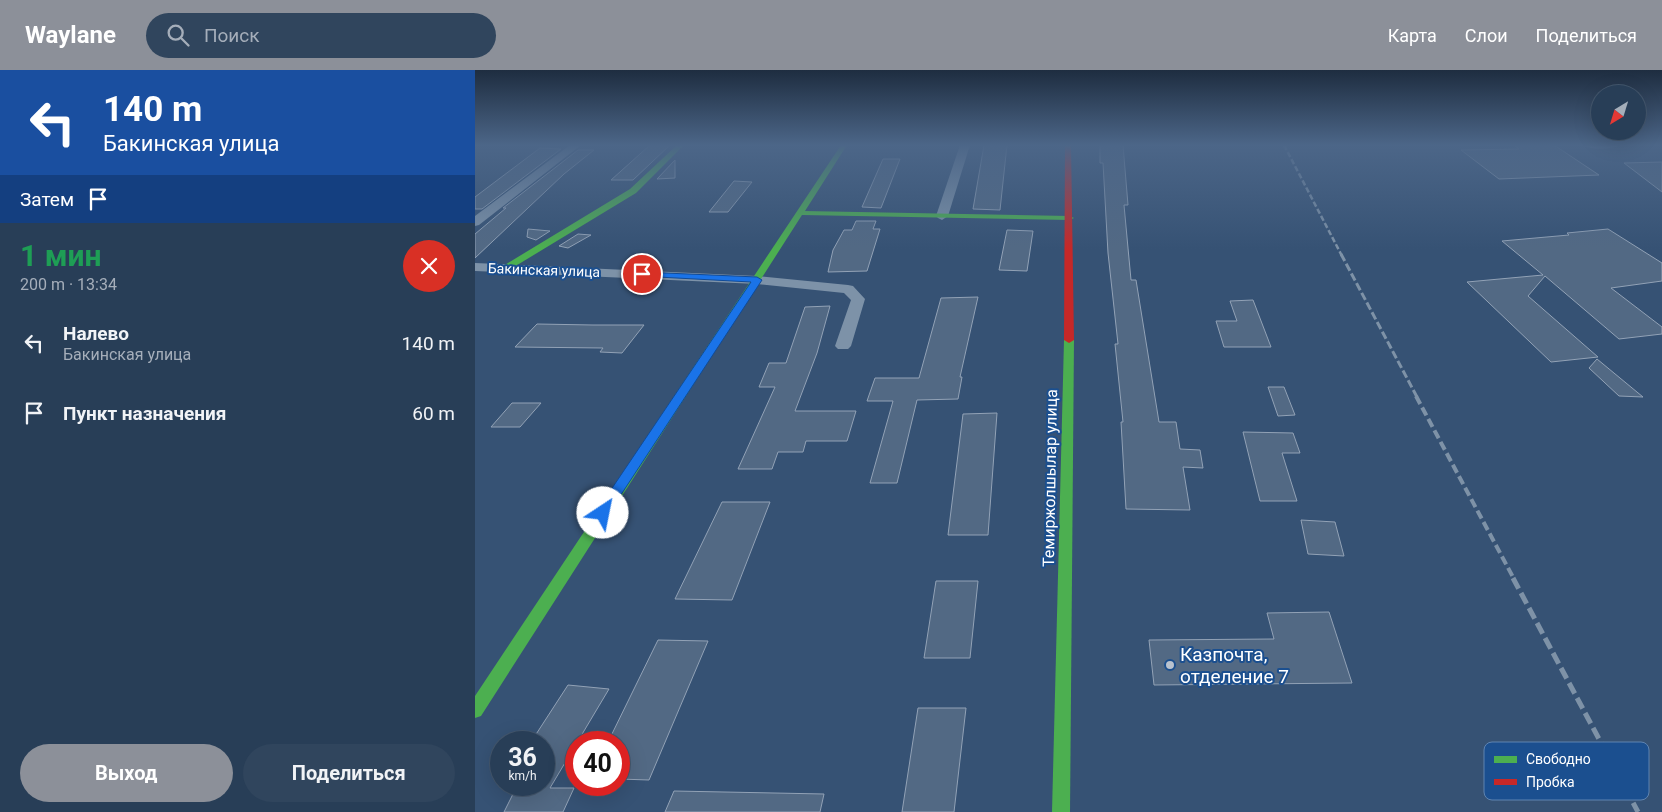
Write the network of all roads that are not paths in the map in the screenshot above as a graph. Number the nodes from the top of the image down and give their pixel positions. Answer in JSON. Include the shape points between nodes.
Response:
{"nodes":[{"id":1,"x":531,"y":180,"type":"edge"},
{"id":2,"x":646,"y":180,"type":"edge"},
{"id":3,"x":821,"y":180,"type":"edge"},
{"id":4,"x":954,"y":180,"type":"edge"},
{"id":5,"x":1069,"y":180,"type":"edge"},
{"id":6,"x":800,"y":213,"type":"junction"},
{"id":7,"x":943,"y":216,"type":"junction"},
{"id":8,"x":1070,"y":218,"type":"junction"},
{"id":9,"x":475,"y":222,"type":"edge"},
{"id":10,"x":475,"y":267,"type":"edge"},
{"id":11,"x":506,"y":268,"type":"junction"},
{"id":12,"x":757,"y":280,"type":"junction"},
{"id":13,"x":843,"y":346,"type":"dead end"},
{"id":14,"x":475,"y":710,"type":"edge"},
{"id":15,"x":1061,"y":812,"type":"edge"}],
"edges":[{"from":1,"to":9,"type":"street"},
{"from":2,"to":11,"type":"street","via":[[633,192]]},
{"from":3,"to":6,"type":"street"},
{"from":4,"to":7,"type":"street"},
{"from":5,"to":8,"type":"street","name":"Темиржолшылар улица"},
{"from":6,"to":7,"type":"street"},
{"from":6,"to":12,"type":"street"},
{"from":7,"to":8,"type":"street"},
{"from":8,"to":15,"type":"street","name":"Темиржолшылар улица"},
{"from":10,"to":11,"type":"street","name":"Бакинская улица"},
{"from":11,"to":12,"type":"street","name":"Бакинская улица"},
{"from":12,"to":13,"type":"street","name":"Бакинская улица","via":[[848,289],[859,299]]},
{"from":12,"to":14,"type":"street"}]}
